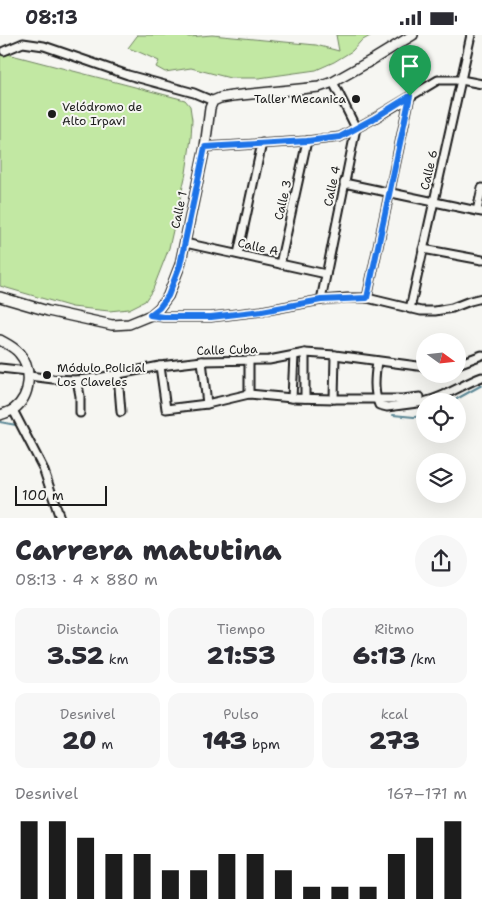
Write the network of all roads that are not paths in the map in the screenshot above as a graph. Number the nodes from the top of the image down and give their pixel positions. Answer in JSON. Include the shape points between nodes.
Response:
{"nodes":[{"id":1,"x":413,"y":35,"type":"edge"},
{"id":2,"x":471,"y":35,"type":"edge"},
{"id":3,"x":4,"y":51,"type":"dead end"},
{"id":4,"x":461,"y":80,"type":"junction"},
{"id":5,"x":333,"y":82,"type":"junction"},
{"id":6,"x":482,"y":84,"type":"edge"},
{"id":7,"x":410,"y":96,"type":"junction"},
{"id":8,"x":212,"y":101,"type":"junction"},
{"id":9,"x":356,"y":128,"type":"junction"},
{"id":10,"x":307,"y":141,"type":"junction"},
{"id":11,"x":262,"y":143,"type":"junction"},
{"id":12,"x":205,"y":147,"type":"junction"},
{"id":13,"x":344,"y":183,"type":"junction"},
{"id":14,"x":482,"y":188,"type":"edge"},
{"id":15,"x":390,"y":193,"type":"junction"},
{"id":16,"x":434,"y":202,"type":"junction"},
{"id":17,"x":479,"y":212,"type":"edge"},
{"id":18,"x":185,"y":243,"type":"junction"},
{"id":19,"x":423,"y":249,"type":"junction"},
{"id":20,"x":238,"y":255,"type":"junction"},
{"id":21,"x":482,"y":260,"type":"edge"},
{"id":22,"x":280,"y":264,"type":"junction"},
{"id":23,"x":326,"y":274,"type":"junction"},
{"id":24,"x":0,"y":297,"type":"edge"},
{"id":25,"x":367,"y":298,"type":"junction"},
{"id":26,"x":482,"y":298,"type":"edge"},
{"id":27,"x":321,"y":300,"type":"junction"},
{"id":28,"x":410,"y":309,"type":"junction"},
{"id":29,"x":150,"y":315,"type":"junction"},
{"id":30,"x":0,"y":340,"type":"edge"},
{"id":31,"x":305,"y":353,"type":"junction"},
{"id":32,"x":294,"y":355,"type":"junction"},
{"id":33,"x":335,"y":355,"type":"junction"},
{"id":34,"x":482,"y":355,"type":"edge"},
{"id":35,"x":249,"y":360,"type":"junction"},
{"id":36,"x":202,"y":361,"type":"junction"},
{"id":37,"x":377,"y":361,"type":"junction"},
{"id":38,"x":466,"y":361,"type":"edge"},
{"id":39,"x":160,"y":366,"type":"junction"},
{"id":40,"x":416,"y":366,"type":"edge"},
{"id":41,"x":0,"y":368,"type":"edge"},
{"id":42,"x":28,"y":373,"type":"junction"},
{"id":43,"x":118,"y":375,"type":"junction"},
{"id":44,"x":482,"y":377,"type":"edge"},
{"id":45,"x":77,"y":380,"type":"junction"},
{"id":46,"x":448,"y":393,"type":"edge"},
{"id":47,"x":249,"y":394,"type":"junction"},
{"id":48,"x":292,"y":398,"type":"junction"},
{"id":49,"x":305,"y":398,"type":"junction"},
{"id":50,"x":334,"y":399,"type":"junction"},
{"id":51,"x":376,"y":399,"type":"junction"},
{"id":52,"x":416,"y":402,"type":"edge"},
{"id":53,"x":206,"y":404,"type":"junction"},
{"id":54,"x":13,"y":410,"type":"junction"},
{"id":55,"x":121,"y":412,"type":"dead end"},
{"id":56,"x":80,"y":413,"type":"dead end"},
{"id":57,"x":0,"y":415,"type":"edge"},
{"id":58,"x":60,"y":518,"type":"edge"}],
"edges":[{"from":1,"to":5,"type":"street"},
{"from":2,"to":4,"type":"street","name":"Calle 6"},
{"from":3,"to":8,"type":"street","via":[[22,43],[44,46]]},
{"from":4,"to":6,"type":"street"},
{"from":4,"to":7,"type":"street","via":[[438,80]]},
{"from":4,"to":16,"type":"street","name":"Calle 6"},
{"from":5,"to":8,"type":"street","via":[[319,87]]},
{"from":5,"to":9,"type":"street"},
{"from":7,"to":9,"type":"street"},
{"from":7,"to":15,"type":"street"},
{"from":8,"to":12,"type":"street","name":"Calle 1"},
{"from":9,"to":10,"type":"street","via":[[340,137]]},
{"from":9,"to":13,"type":"street","name":"Calle 4"},
{"from":10,"to":11,"type":"street"},
{"from":10,"to":22,"type":"street","name":"Calle 3"},
{"from":11,"to":12,"type":"street"},
{"from":11,"to":20,"type":"street"},
{"from":12,"to":18,"type":"street","name":"Calle 1"},
{"from":13,"to":15,"type":"street"},
{"from":13,"to":23,"type":"street","name":"Calle 4"},
{"from":14,"to":17,"type":"street"},
{"from":15,"to":16,"type":"street"},
{"from":15,"to":25,"type":"street"},
{"from":16,"to":17,"type":"street"},
{"from":16,"to":19,"type":"street","name":"Calle 6"},
{"from":18,"to":20,"type":"street","name":"Calle A"},
{"from":18,"to":29,"type":"street","name":"Calle 1","via":[[168,296]]},
{"from":19,"to":21,"type":"street"},
{"from":19,"to":28,"type":"street","name":"Calle 6"},
{"from":20,"to":22,"type":"street","name":"Calle A"},
{"from":22,"to":23,"type":"street","name":"Calle A"},
{"from":23,"to":27,"type":"street","name":"Calle 4"},
{"from":24,"to":29,"type":"street","via":[[112,325],[129,324]]},
{"from":25,"to":27,"type":"street"},
{"from":25,"to":28,"type":"street"},
{"from":26,"to":28,"type":"street","via":[[444,310]]},
{"from":27,"to":29,"type":"street","via":[[211,317]]},
{"from":30,"to":42,"type":"street","via":[[19,353]]},
{"from":31,"to":32,"type":"street","name":"Calle Cuba"},
{"from":31,"to":33,"type":"street","name":"Calle Cuba"},
{"from":31,"to":49,"type":"street"},
{"from":32,"to":35,"type":"street","name":"Calle Cuba"},
{"from":32,"to":48,"type":"street"},
{"from":33,"to":37,"type":"street","name":"Calle Cuba"},
{"from":33,"to":50,"type":"street"},
{"from":34,"to":38,"type":"street"},
{"from":35,"to":36,"type":"street","name":"Calle Cuba"},
{"from":35,"to":47,"type":"street"},
{"from":36,"to":39,"type":"street","name":"Calle Cuba"},
{"from":36,"to":53,"type":"street"},
{"from":37,"to":40,"type":"street","name":"Calle Cuba"},
{"from":37,"to":51,"type":"street"},
{"from":39,"to":43,"type":"street","name":"Calle Cuba"},
{"from":39,"to":53,"type":"street","via":[[166,409]]},
{"from":41,"to":42,"type":"street","name":"Calle Cuba"},
{"from":42,"to":45,"type":"street","name":"Calle Cuba"},
{"from":42,"to":54,"type":"street","via":[[24,396]]},
{"from":43,"to":45,"type":"street","name":"Calle Cuba"},
{"from":43,"to":55,"type":"street"},
{"from":44,"to":46,"type":"street"},
{"from":45,"to":56,"type":"street"},
{"from":47,"to":48,"type":"street"},
{"from":47,"to":53,"type":"street"},
{"from":48,"to":49,"type":"street"},
{"from":49,"to":50,"type":"street"},
{"from":50,"to":51,"type":"street"},
{"from":51,"to":52,"type":"street","via":[[379,405],[388,407]]},
{"from":54,"to":57,"type":"street"},
{"from":54,"to":58,"type":"street","via":[[43,468]]}]}
